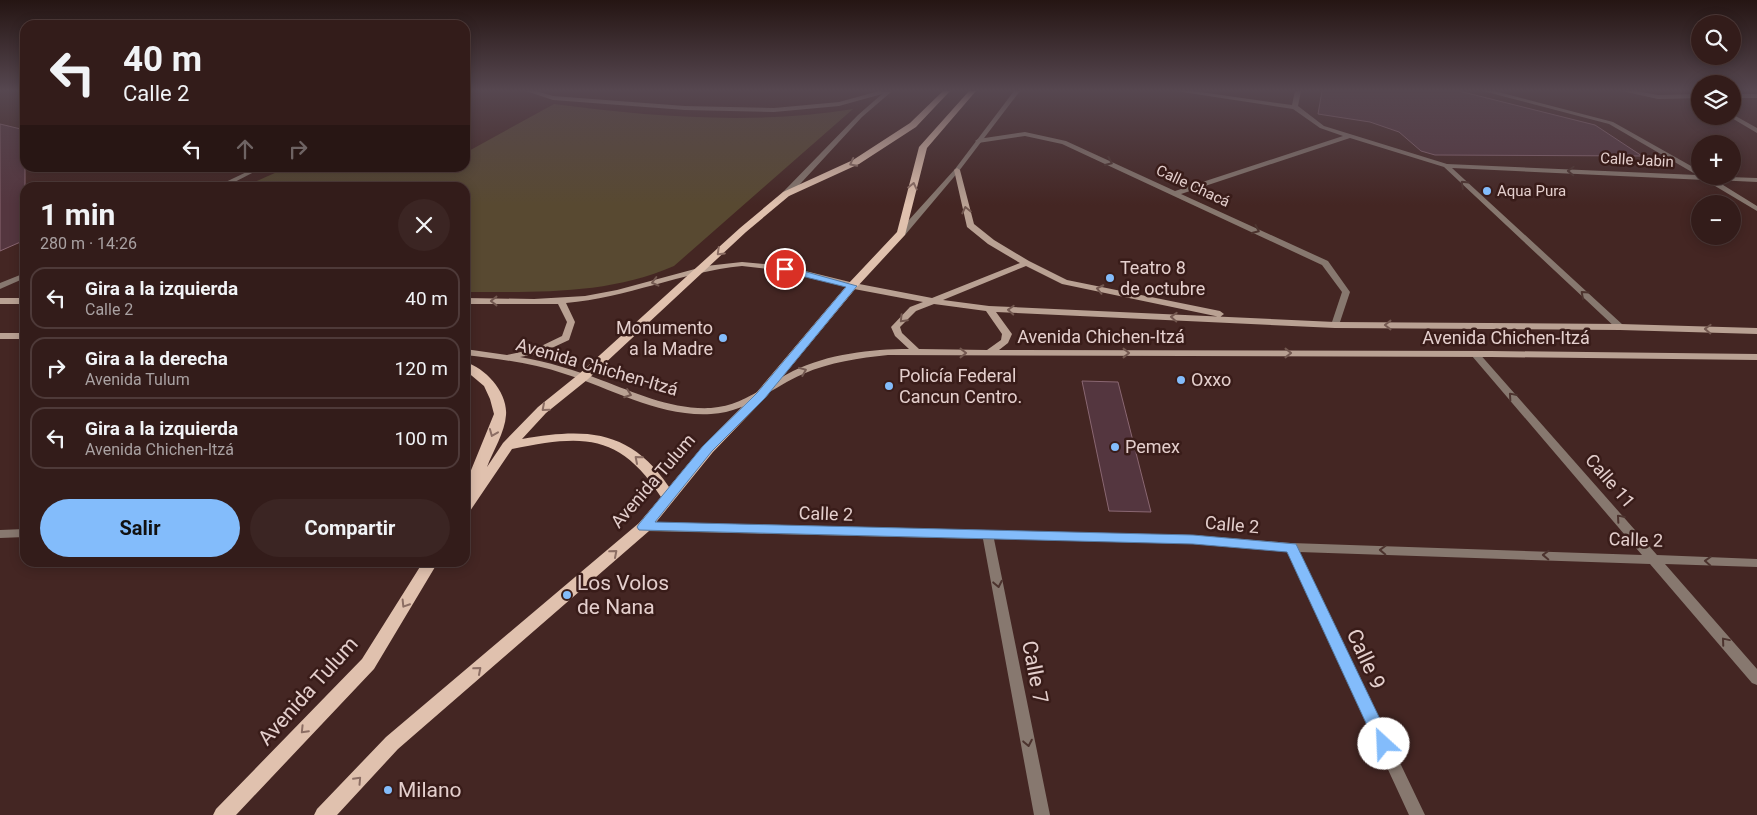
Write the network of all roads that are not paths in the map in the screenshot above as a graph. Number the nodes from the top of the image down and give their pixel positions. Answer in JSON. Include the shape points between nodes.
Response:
{"nodes":[{"id":1,"x":848,"y":129,"type":"edge"},
{"id":2,"x":907,"y":129,"type":"edge"},
{"id":3,"x":939,"y":129,"type":"edge"},
{"id":4,"x":987,"y":129,"type":"edge"},
{"id":5,"x":1328,"y":129,"type":"edge"},
{"id":6,"x":1623,"y":129,"type":"edge"},
{"id":7,"x":1349,"y":136,"type":"junction"},
{"id":8,"x":978,"y":141,"type":"junction"},
{"id":9,"x":1446,"y":166,"type":"junction"},
{"id":10,"x":1691,"y":169,"type":"edge"},
{"id":11,"x":957,"y":170,"type":"junction"},
{"id":12,"x":250,"y":172,"type":"edge"},
{"id":13,"x":1691,"y":177,"type":"edge"},
{"id":14,"x":1741,"y":179,"type":"edge"},
{"id":15,"x":1757,"y":180,"type":"edge"},
{"id":16,"x":229,"y":182,"type":"edge"},
{"id":17,"x":1717,"y":185,"type":"edge"},
{"id":18,"x":1176,"y":193,"type":"junction"},
{"id":19,"x":786,"y":194,"type":"junction"},
{"id":20,"x":1757,"y":209,"type":"edge"},
{"id":21,"x":902,"y":234,"type":"junction"},
{"id":22,"x":1026,"y":263,"type":"junction"},
{"id":23,"x":702,"y":269,"type":"junction"},
{"id":24,"x":20,"y":277,"type":"edge"},
{"id":25,"x":0,"y":286,"type":"edge"},
{"id":26,"x":852,"y":286,"type":"junction"},
{"id":27,"x":0,"y":300,"type":"edge"},
{"id":28,"x":20,"y":301,"type":"edge"},
{"id":29,"x":470,"y":301,"type":"edge"},
{"id":30,"x":561,"y":301,"type":"junction"},
{"id":31,"x":933,"y":302,"type":"junction"},
{"id":32,"x":989,"y":309,"type":"junction"},
{"id":33,"x":1251,"y":321,"type":"junction"},
{"id":34,"x":1335,"y":325,"type":"junction"},
{"id":35,"x":1620,"y":327,"type":"junction"},
{"id":36,"x":1757,"y":331,"type":"edge"},
{"id":37,"x":0,"y":336,"type":"edge"},
{"id":38,"x":20,"y":336,"type":"edge"},
{"id":39,"x":470,"y":353,"type":"edge"},
{"id":40,"x":918,"y":353,"type":"junction"},
{"id":41,"x":988,"y":353,"type":"junction"},
{"id":42,"x":1475,"y":354,"type":"junction"},
{"id":43,"x":505,"y":357,"type":"junction"},
{"id":44,"x":1757,"y":357,"type":"edge"},
{"id":45,"x":470,"y":368,"type":"edge"},
{"id":46,"x":583,"y":377,"type":"junction"},
{"id":47,"x":761,"y":396,"type":"junction"},
{"id":48,"x":508,"y":446,"type":"junction"},
{"id":49,"x":470,"y":490,"type":"edge"},
{"id":50,"x":668,"y":497,"type":"junction"},
{"id":51,"x":470,"y":501,"type":"edge"},
{"id":52,"x":644,"y":527,"type":"junction"},
{"id":53,"x":20,"y":533,"type":"edge"},
{"id":54,"x":0,"y":534,"type":"edge"},
{"id":55,"x":988,"y":536,"type":"junction"},
{"id":56,"x":1292,"y":547,"type":"junction"},
{"id":57,"x":1655,"y":558,"type":"junction"},
{"id":58,"x":1757,"y":563,"type":"edge"},
{"id":59,"x":428,"y":567,"type":"edge"},
{"id":60,"x":1757,"y":679,"type":"edge"},
{"id":61,"x":223,"y":815,"type":"edge"},
{"id":62,"x":324,"y":815,"type":"edge"},
{"id":63,"x":1042,"y":815,"type":"edge"},
{"id":64,"x":1417,"y":815,"type":"edge"}],
"edges":[{"from":1,"to":19,"type":"street"},
{"from":2,"to":19,"type":"main road","one_way":true,"via":[[856,162]]},
{"from":21,"to":3,"type":"main road","one_way":true,"via":[[923,147]]},
{"from":4,"to":8,"type":"street","name":"Avenida Tulum"},
{"from":5,"to":7,"type":"street","name":"Calle Jabin"},
{"from":6,"to":10,"type":"street","name":"Calle Jabin"},
{"from":7,"to":9,"type":"street","name":"Calle Jabin"},
{"from":7,"to":18,"type":"street"},
{"from":8,"to":11,"type":"street","name":"Avenida Tulum"},
{"from":8,"to":18,"type":"street","name":"Calle Chacá","one_way":true,"via":[[1024,134],[1064,142]]},
{"from":13,"to":9,"type":"street","name":"Calle Jabin","one_way":true},
{"from":35,"to":9,"type":"street","name":"Calle Jabin","one_way":true},
{"from":11,"to":21,"type":"street","name":"Avenida Tulum"},
{"from":22,"to":11,"type":"main road","one_way":true,"via":[[990,242],[970,225]]},
{"from":12,"to":16,"type":"street"},
{"from":14,"to":15,"type":"street"},
{"from":17,"to":20,"type":"street","name":"Calle Jabin"},
{"from":18,"to":34,"type":"street","name":"Calle Chacá","one_way":true,"via":[[1325,263],[1346,292]]},
{"from":19,"to":23,"type":"main road","one_way":true},
{"from":21,"to":26,"type":"main road","name":"Avenida Tulum"},
{"from":22,"to":31,"type":"main road"},
{"from":33,"to":22,"type":"main road","one_way":true,"via":[[1065,282]]},
{"from":23,"to":26,"type":"main road","name":"Avenida Chichen-Itzá","via":[[743,264],[785,269]]},
{"from":23,"to":30,"type":"main road","name":"Avenida Chichen-Itzá","one_way":true,"via":[[601,296]]},
{"from":23,"to":46,"type":"main road"},
{"from":24,"to":25,"type":"street"},
{"from":26,"to":31,"type":"main road","name":"Avenida Chichen-Itzá"},
{"from":26,"to":47,"type":"main road","name":"Avenida Tulum"},
{"from":27,"to":28,"type":"main road"},
{"from":30,"to":29,"type":"main road","name":"Avenida Chichen-Itzá","one_way":true},
{"from":30,"to":43,"type":"main road","via":[[571,322],[566,338],[538,351]]},
{"from":31,"to":32,"type":"main road","name":"Avenida Chichen-Itzá"},
{"from":31,"to":40,"type":"main road","one_way":true,"via":[[913,310],[895,327]]},
{"from":33,"to":32,"type":"main road","name":"Avenida Chichen-Itzá","one_way":true},
{"from":32,"to":41,"type":"main road","via":[[1007,334],[1004,341]]},
{"from":33,"to":34,"type":"main road","name":"Avenida Chichen-Itzá"},
{"from":35,"to":34,"type":"main road","name":"Avenida Chichen-Itzá","one_way":true},
{"from":36,"to":35,"type":"main road","name":"Avenida Chichen-Itzá","one_way":true},
{"from":37,"to":38,"type":"main road"},
{"from":39,"to":43,"type":"main road","name":"Avenida Chichen-Itzá"},
{"from":40,"to":41,"type":"main road","name":"Avenida Chichen-Itzá","one_way":true},
{"from":47,"to":40,"type":"main road","name":"Avenida Chichen-Itzá","one_way":true,"via":[[799,372],[828,362],[863,355]]},
{"from":41,"to":42,"type":"main road","name":"Avenida Chichen-Itzá","one_way":true},
{"from":42,"to":44,"type":"main road","name":"Avenida Chichen-Itzá"},
{"from":57,"to":42,"type":"street","name":"Calle 11","one_way":true},
{"from":43,"to":46,"type":"main road","name":"Avenida Chichen-Itzá"},
{"from":45,"to":49,"type":"main road","one_way":true,"via":[[477,370],[495,394],[500,415]]},
{"from":46,"to":47,"type":"main road","name":"Avenida Chichen-Itzá","one_way":true,"via":[[630,395],[690,411],[740,406]]},
{"from":46,"to":48,"type":"main road","one_way":true,"via":[[542,410]]},
{"from":47,"to":50,"type":"main road","name":"Avenida Tulum","via":[[708,448]]},
{"from":50,"to":48,"type":"main road","one_way":true,"via":[[648,468],[634,454],[615,444],[569,438]]},
{"from":48,"to":51,"type":"main road"},
{"from":50,"to":52,"type":"main road","name":"Avenida Tulum"},
{"from":52,"to":55,"type":"street","name":"Calle 2"},
{"from":62,"to":52,"type":"main road","name":"Avenida Tulum","one_way":true,"via":[[392,743]]},
{"from":53,"to":54,"type":"street"},
{"from":55,"to":56,"type":"street","name":"Calle 2","via":[[1193,539]]},
{"from":55,"to":63,"type":"street","name":"Calle 7","one_way":true},
{"from":57,"to":56,"type":"street","name":"Calle 2","one_way":true},
{"from":56,"to":64,"type":"street","name":"Calle 9"},
{"from":58,"to":57,"type":"street","name":"Calle 2","one_way":true},
{"from":60,"to":57,"type":"street","name":"Calle 11","one_way":true},
{"from":59,"to":61,"type":"main road","name":"Avenida Tulum","one_way":true,"via":[[368,664]]}]}
